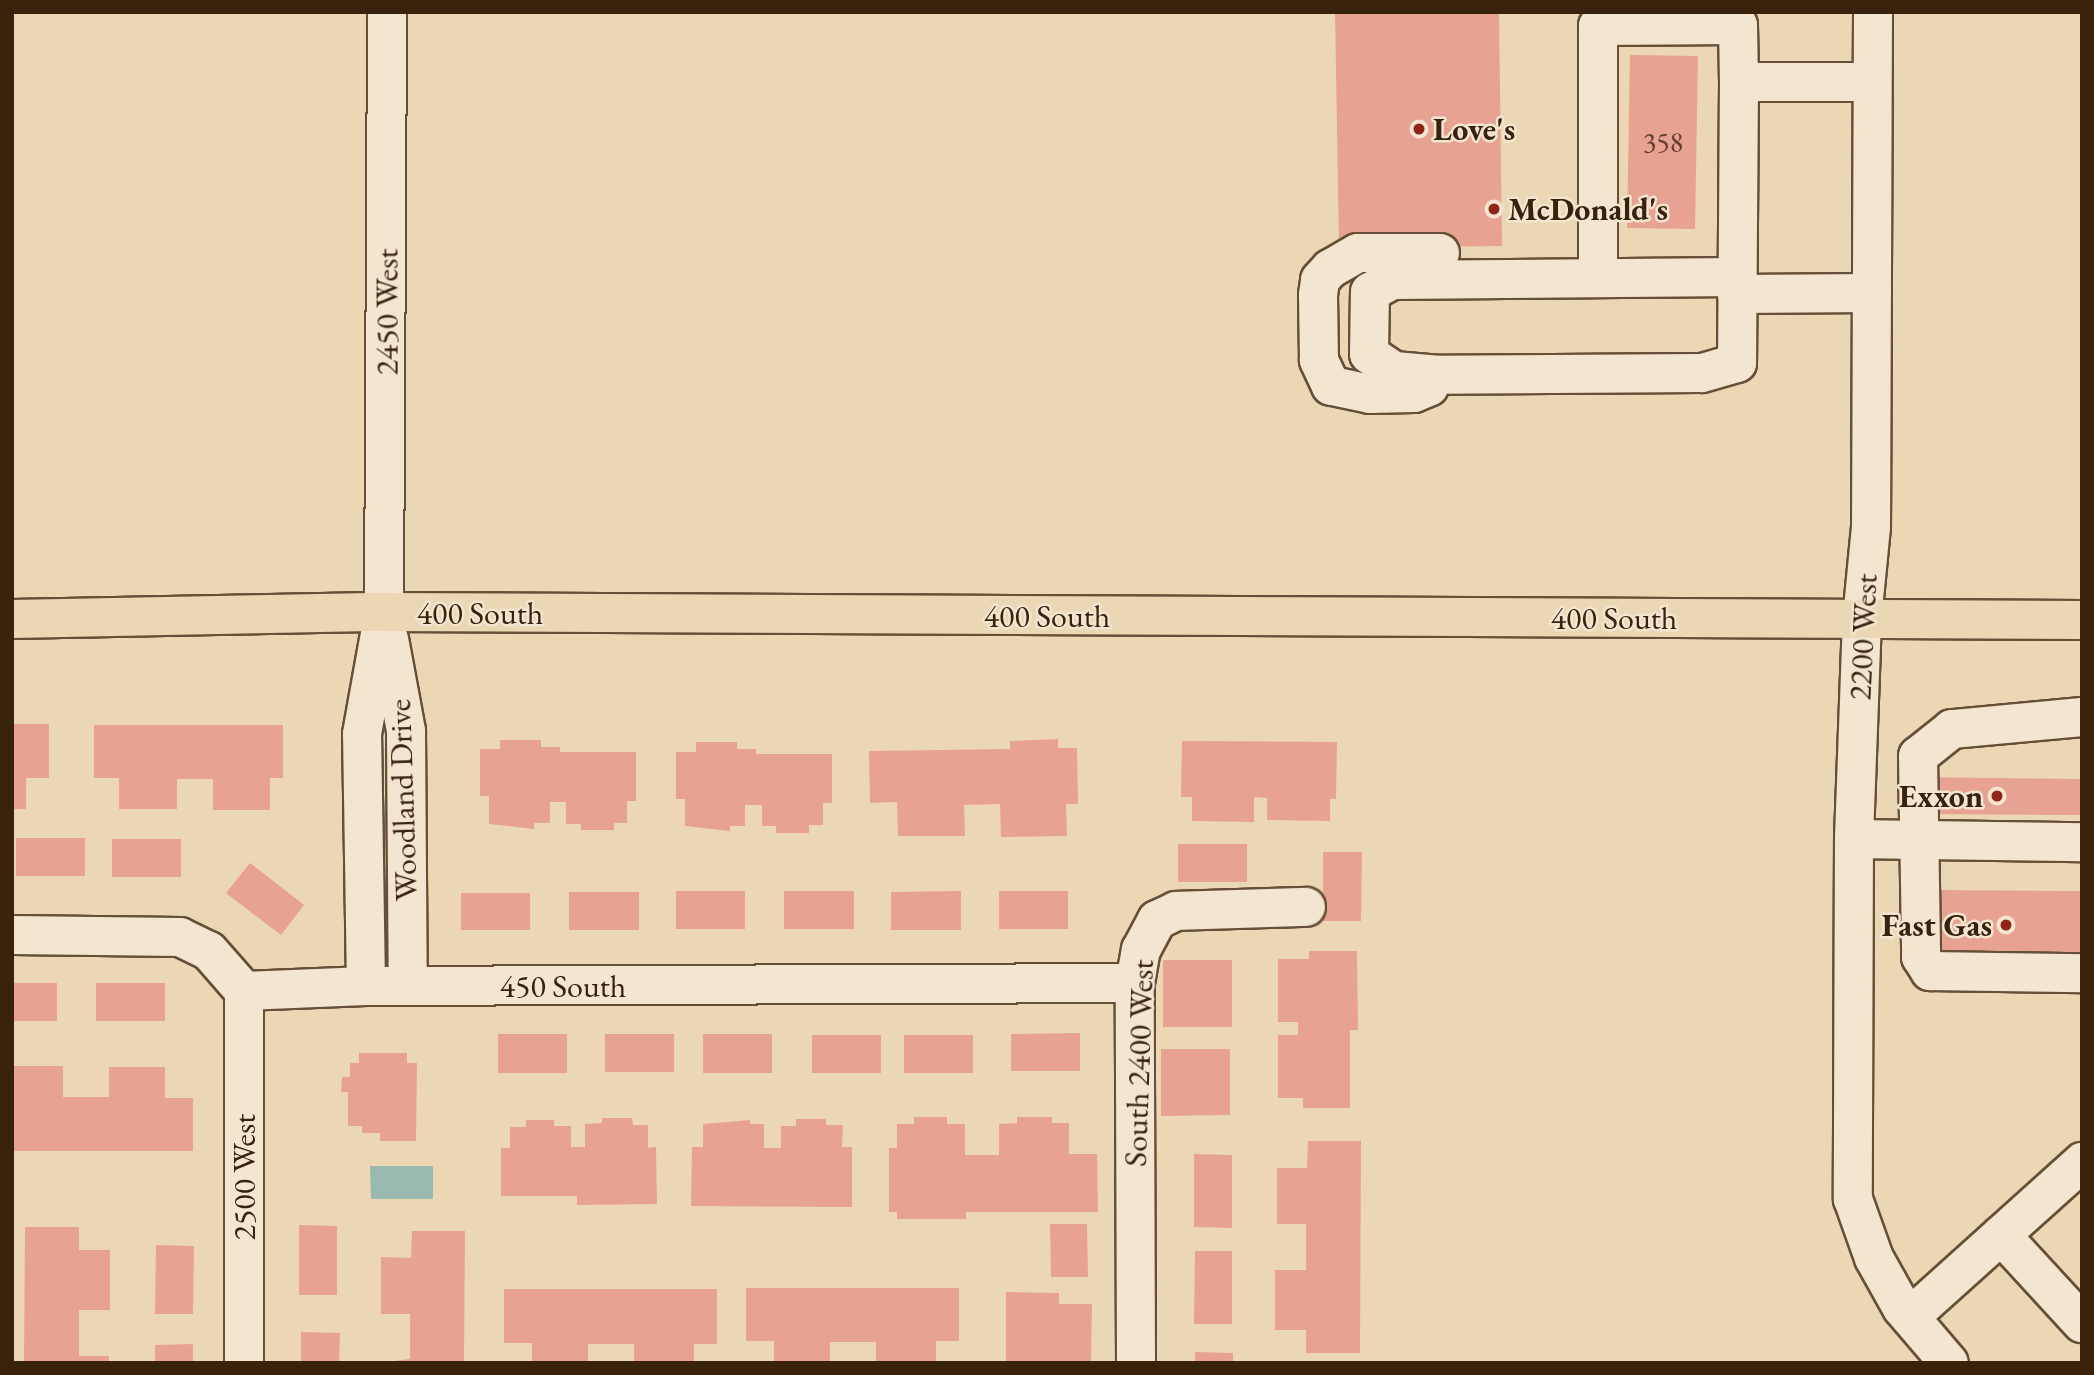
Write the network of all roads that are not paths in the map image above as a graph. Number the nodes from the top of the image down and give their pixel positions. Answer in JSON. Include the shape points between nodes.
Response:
{"nodes":[{"id":1,"x":387,"y":12,"type":"edge"},
{"id":2,"x":1873,"y":12,"type":"edge"},
{"id":3,"x":1739,"y":82,"type":"junction"},
{"id":4,"x":1871,"y":82,"type":"junction"},
{"id":5,"x":1598,"y":277,"type":"junction"},
{"id":6,"x":1525,"y":278,"type":"junction"},
{"id":7,"x":1737,"y":286,"type":"junction"},
{"id":8,"x":1872,"y":293,"type":"junction"},
{"id":9,"x":1440,"y":375,"type":"junction"},
{"id":10,"x":384,"y":612,"type":"junction"},
{"id":11,"x":12,"y":619,"type":"edge"},
{"id":12,"x":1862,"y":619,"type":"junction"},
{"id":13,"x":2082,"y":620,"type":"edge"},
{"id":14,"x":2082,"y":718,"type":"edge"},
{"id":15,"x":363,"y":832,"type":"junction"},
{"id":16,"x":407,"y":832,"type":"junction"},
{"id":17,"x":1854,"y":839,"type":"junction"},
{"id":18,"x":1919,"y":840,"type":"junction"},
{"id":19,"x":2082,"y":842,"type":"edge"},
{"id":20,"x":1307,"y":907,"type":"dead end"},
{"id":21,"x":12,"y":934,"type":"edge"},
{"id":22,"x":2082,"y":973,"type":"edge"},
{"id":23,"x":1135,"y":984,"type":"junction"},
{"id":24,"x":366,"y":986,"type":"junction"},
{"id":25,"x":408,"y":986,"type":"junction"},
{"id":26,"x":243,"y":991,"type":"junction"},
{"id":27,"x":2082,"y":1162,"type":"edge"},
{"id":28,"x":2001,"y":1235,"type":"junction"},
{"id":29,"x":1909,"y":1317,"type":"junction"},
{"id":30,"x":2082,"y":1323,"type":"edge"},
{"id":31,"x":244,"y":1363,"type":"edge"},
{"id":32,"x":1136,"y":1363,"type":"edge"},
{"id":33,"x":1949,"y":1363,"type":"edge"}],
"edges":[{"from":1,"to":10,"type":"street","name":"2450 West"},
{"from":2,"to":4,"type":"street","name":"2200 West"},
{"from":3,"to":4,"type":"street"},
{"from":3,"to":5,"type":"street","via":[[1738,24],[1598,26]]},
{"from":3,"to":7,"type":"street"},
{"from":4,"to":8,"type":"street","name":"2200 West"},
{"from":5,"to":6,"type":"street"},
{"from":5,"to":7,"type":"street"},
{"from":6,"to":9,"type":"street","via":[[1393,280],[1370,292],[1369,354],[1394,371]]},
{"from":6,"to":9,"type":"street","via":[[1493,253],[1358,253],[1320,280],[1320,360],[1331,386],[1370,394],[1414,393],[1431,386]]},
{"from":7,"to":8,"type":"street"},
{"from":7,"to":9,"type":"street","via":[[1737,363],[1701,373]]},
{"from":8,"to":12,"type":"street","name":"2200 West","via":[[1871,527]]},
{"from":10,"to":11,"type":"main road","name":"400 South"},
{"from":10,"to":12,"type":"main road","name":"400 South"},
{"from":10,"to":15,"type":"street","name":"Woodland Drive","via":[[362,734]]},
{"from":10,"to":16,"type":"street","name":"Woodland Drive","via":[[406,731]]},
{"from":12,"to":13,"type":"main road","name":"400 South"},
{"from":12,"to":17,"type":"street","name":"2200 West"},
{"from":14,"to":18,"type":"street","via":[[1952,729],[1919,756]]},
{"from":15,"to":16,"type":"street"},
{"from":15,"to":24,"type":"street","name":"Woodland Drive"},
{"from":16,"to":25,"type":"street","name":"Woodland Drive"},
{"from":17,"to":18,"type":"street"},
{"from":17,"to":29,"type":"street","name":"2200 West","via":[[1853,1199],[1874,1258]]},
{"from":18,"to":19,"type":"street"},
{"from":18,"to":22,"type":"street","via":[[1921,957],[1930,971]]},
{"from":20,"to":23,"type":"street","name":"South 2400 West","via":[[1169,912],[1152,926],[1144,942]]},
{"from":21,"to":26,"type":"street","via":[[180,937],[209,951]]},
{"from":23,"to":25,"type":"street","name":"450 South"},
{"from":23,"to":32,"type":"street","name":"South 2400 West"},
{"from":24,"to":25,"type":"street","name":"450 South"},
{"from":24,"to":26,"type":"street","name":"450 South"},
{"from":26,"to":31,"type":"street","name":"2500 West"},
{"from":27,"to":28,"type":"street"},
{"from":28,"to":29,"type":"street"},
{"from":28,"to":30,"type":"street"},
{"from":29,"to":33,"type":"street","name":"2200 West"}]}
